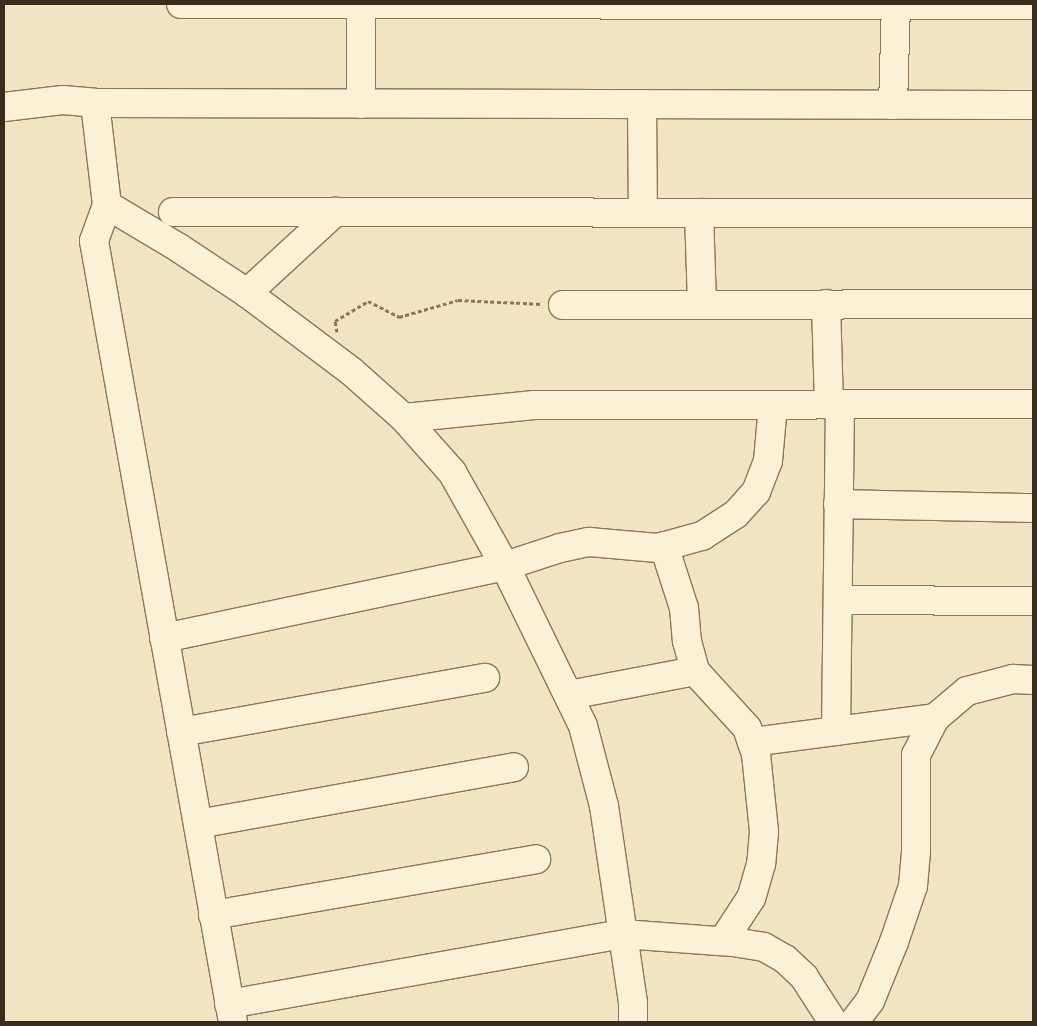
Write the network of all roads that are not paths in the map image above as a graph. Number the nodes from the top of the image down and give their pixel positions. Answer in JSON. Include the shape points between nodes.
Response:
{"nodes":[{"id":1,"x":181,"y":4,"type":"edge"},
{"id":2,"x":361,"y":4,"type":"edge"},
{"id":3,"x":896,"y":4,"type":"edge"},
{"id":4,"x":1033,"y":5,"type":"edge"},
{"id":5,"x":95,"y":103,"type":"junction"},
{"id":6,"x":362,"y":104,"type":"junction"},
{"id":7,"x":642,"y":104,"type":"junction"},
{"id":8,"x":893,"y":105,"type":"junction"},
{"id":9,"x":1033,"y":105,"type":"edge"},
{"id":10,"x":4,"y":107,"type":"edge"},
{"id":11,"x":107,"y":204,"type":"junction"},
{"id":12,"x":173,"y":212,"type":"dead end"},
{"id":13,"x":335,"y":212,"type":"junction"},
{"id":14,"x":643,"y":213,"type":"junction"},
{"id":15,"x":699,"y":213,"type":"junction"},
{"id":16,"x":1033,"y":213,"type":"edge"},
{"id":17,"x":246,"y":293,"type":"junction"},
{"id":18,"x":702,"y":304,"type":"junction"},
{"id":19,"x":826,"y":304,"type":"junction"},
{"id":20,"x":1033,"y":304,"type":"edge"},
{"id":21,"x":563,"y":305,"type":"road end"},
{"id":22,"x":1033,"y":404,"type":"edge"},
{"id":23,"x":773,"y":405,"type":"junction"},
{"id":24,"x":834,"y":405,"type":"junction"},
{"id":25,"x":404,"y":418,"type":"junction"},
{"id":26,"x":838,"y":504,"type":"junction"},
{"id":27,"x":1033,"y":508,"type":"edge"},
{"id":28,"x":664,"y":546,"type":"junction"},
{"id":29,"x":505,"y":566,"type":"junction"},
{"id":30,"x":838,"y":600,"type":"junction"},
{"id":31,"x":1033,"y":601,"type":"edge"},
{"id":32,"x":164,"y":638,"type":"junction"},
{"id":33,"x":695,"y":671,"type":"junction"},
{"id":34,"x":485,"y":678,"type":"dead end"},
{"id":35,"x":1033,"y":680,"type":"edge"},
{"id":36,"x":569,"y":695,"type":"junction"},
{"id":37,"x":935,"y":718,"type":"junction"},
{"id":38,"x":836,"y":731,"type":"junction"},
{"id":39,"x":181,"y":732,"type":"junction"},
{"id":40,"x":752,"y":742,"type":"junction"},
{"id":41,"x":514,"y":767,"type":"dead end"},
{"id":42,"x":198,"y":824,"type":"junction"},
{"id":43,"x":536,"y":860,"type":"dead end"},
{"id":44,"x":214,"y":915,"type":"junction"},
{"id":45,"x":623,"y":934,"type":"junction"},
{"id":46,"x":723,"y":941,"type":"junction"},
{"id":47,"x":231,"y":1013,"type":"edge"},
{"id":48,"x":633,"y":1022,"type":"edge"},
{"id":49,"x":832,"y":1022,"type":"edge"},
{"id":50,"x":854,"y":1022,"type":"edge"}],
"edges":[{"from":1,"to":2,"type":"lane"},
{"from":2,"to":3,"type":"lane"},
{"from":2,"to":6,"type":"lane"},
{"from":3,"to":4,"type":"lane"},
{"from":3,"to":8,"type":"lane"},
{"from":5,"to":6,"type":"lane"},
{"from":5,"to":10,"type":"lane","via":[[63,100]]},
{"from":5,"to":11,"type":"lane"},
{"from":6,"to":7,"type":"lane"},
{"from":7,"to":8,"type":"lane"},
{"from":7,"to":14,"type":"lane"},
{"from":8,"to":9,"type":"lane"},
{"from":11,"to":17,"type":"lane"},
{"from":11,"to":32,"type":"lane","via":[[94,242]]},
{"from":12,"to":13,"type":"lane"},
{"from":13,"to":14,"type":"lane"},
{"from":13,"to":17,"type":"lane"},
{"from":14,"to":15,"type":"lane"},
{"from":15,"to":16,"type":"lane"},
{"from":15,"to":18,"type":"lane"},
{"from":17,"to":25,"type":"lane","via":[[325,352]]},
{"from":18,"to":19,"type":"lane"},
{"from":18,"to":21,"type":"lane"},
{"from":19,"to":20,"type":"lane"},
{"from":19,"to":24,"type":"lane"},
{"from":22,"to":24,"type":"lane"},
{"from":23,"to":24,"type":"lane"},
{"from":23,"to":25,"type":"lane","via":[[534,405]]},
{"from":23,"to":28,"type":"lane","via":[[768,462],[756,492],[736,514],[702,536]]},
{"from":24,"to":26,"type":"lane"},
{"from":25,"to":29,"type":"lane","via":[[452,472]]},
{"from":26,"to":27,"type":"lane"},
{"from":26,"to":30,"type":"lane"},
{"from":28,"to":29,"type":"lane","via":[[589,542]]},
{"from":28,"to":33,"type":"lane","via":[[684,608],[686,641]]},
{"from":29,"to":32,"type":"lane"},
{"from":29,"to":36,"type":"lane"},
{"from":30,"to":31,"type":"lane"},
{"from":30,"to":38,"type":"lane"},
{"from":32,"to":39,"type":"lane"},
{"from":33,"to":36,"type":"lane"},
{"from":33,"to":40,"type":"lane","via":[[747,728]]},
{"from":34,"to":39,"type":"lane"},
{"from":35,"to":37,"type":"lane","via":[[1013,679],[967,691]]},
{"from":36,"to":45,"type":"lane","via":[[583,726],[604,806]]},
{"from":37,"to":38,"type":"lane"},
{"from":37,"to":50,"type":"lane","via":[[916,755],[913,886],[870,1001]]},
{"from":38,"to":40,"type":"lane"},
{"from":39,"to":42,"type":"lane"},
{"from":40,"to":46,"type":"lane","via":[[764,832],[762,864],[751,898]]},
{"from":41,"to":42,"type":"lane"},
{"from":42,"to":44,"type":"lane"},
{"from":43,"to":44,"type":"lane"},
{"from":44,"to":47,"type":"lane"},
{"from":45,"to":46,"type":"lane"},
{"from":45,"to":47,"type":"lane"},
{"from":45,"to":48,"type":"lane"},
{"from":46,"to":49,"type":"lane","via":[[764,946],[785,959],[804,977]]}]}
